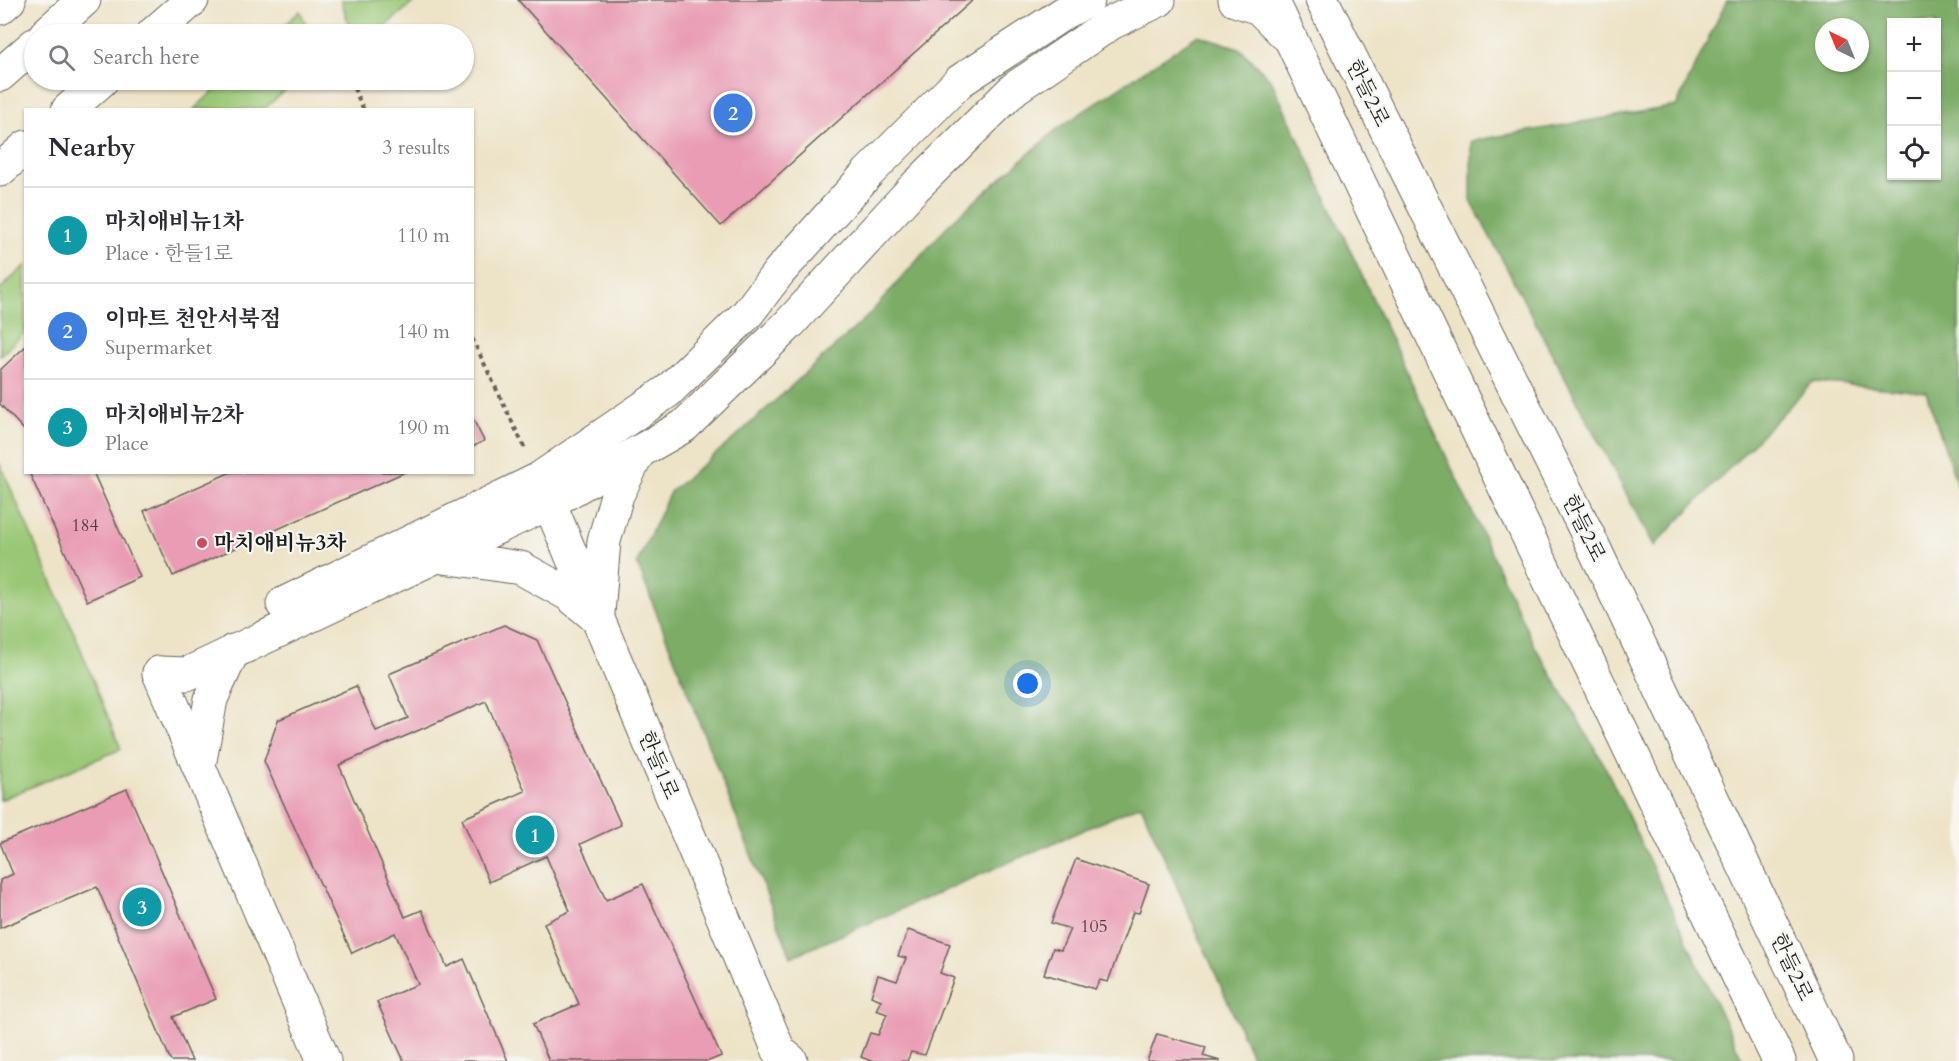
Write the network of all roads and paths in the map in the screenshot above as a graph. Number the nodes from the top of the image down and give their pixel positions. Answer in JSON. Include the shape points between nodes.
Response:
{"nodes":[{"id":1,"x":9,"y":0,"type":"edge"},
{"id":2,"x":84,"y":0,"type":"edge"},
{"id":3,"x":192,"y":0,"type":"edge"},
{"id":4,"x":1088,"y":0,"type":"edge"},
{"id":5,"x":1159,"y":0,"type":"edge"},
{"id":6,"x":1235,"y":0,"type":"edge"},
{"id":7,"x":1272,"y":0,"type":"edge"},
{"id":8,"x":1322,"y":0,"type":"edge"},
{"id":9,"x":0,"y":8,"type":"edge"},
{"id":10,"x":57,"y":24,"type":"edge"},
{"id":11,"x":164,"y":24,"type":"edge"},
{"id":12,"x":1292,"y":40,"type":"junction"},
{"id":13,"x":24,"y":54,"type":"edge"},
{"id":14,"x":0,"y":75,"type":"edge"},
{"id":15,"x":91,"y":90,"type":"edge"},
{"id":16,"x":355,"y":90,"type":"edge"},
{"id":17,"x":70,"y":108,"type":"edge"},
{"id":18,"x":363,"y":108,"type":"edge"},
{"id":19,"x":24,"y":149,"type":"edge"},
{"id":20,"x":0,"y":170,"type":"edge"},
{"id":21,"x":474,"y":342,"type":"edge"},
{"id":22,"x":638,"y":453,"type":"junction"},
{"id":23,"x":544,"y":491,"type":"junction"},
{"id":24,"x":436,"y":556,"type":"junction"},
{"id":25,"x":598,"y":618,"type":"junction"},
{"id":26,"x":233,"y":651,"type":"junction"},
{"id":27,"x":159,"y":672,"type":"junction"},
{"id":28,"x":199,"y":766,"type":"junction"},
{"id":29,"x":782,"y":1058,"type":"edge"},
{"id":30,"x":324,"y":1061,"type":"edge"},
{"id":31,"x":1779,"y":1061,"type":"edge"},
{"id":32,"x":1836,"y":1061,"type":"edge"}],
"edges":[{"from":1,"to":9,"type":"street"},
{"from":2,"to":10,"type":"street"},
{"from":3,"to":11,"type":"street"},
{"from":4,"to":23,"type":"street","via":[[960,81],[868,172],[747,314],[668,391]]},
{"from":5,"to":22,"type":"street","via":[[1111,23],[1015,88],[914,189],[789,324],[684,426]]},
{"from":6,"to":12,"type":"street","via":[[1259,8]]},
{"from":7,"to":12,"type":"street"},
{"from":8,"to":32,"type":"street","name":"한들2로","via":[[1587,533]]},
{"from":12,"to":31,"type":"street"},
{"from":13,"to":14,"type":"street"},
{"from":15,"to":17,"type":"street"},
{"from":16,"to":18,"type":"path"},
{"from":19,"to":20,"type":"street"},
{"from":21,"to":23,"type":"path"},
{"from":22,"to":23,"type":"street"},
{"from":22,"to":25,"type":"street","via":[[617,495],[604,541]]},
{"from":23,"to":24,"type":"street"},
{"from":23,"to":25,"type":"street","name":"한들1로"},
{"from":23,"to":27,"type":"street","via":[[179,654]]},
{"from":24,"to":25,"type":"street","via":[[521,568],[568,594]]},
{"from":24,"to":26,"type":"street"},
{"from":25,"to":29,"type":"street","name":"한들1로"},
{"from":26,"to":27,"type":"street","via":[[187,674]]},
{"from":26,"to":28,"type":"street","via":[[211,699]]},
{"from":27,"to":28,"type":"street"},
{"from":28,"to":30,"type":"street"}]}
